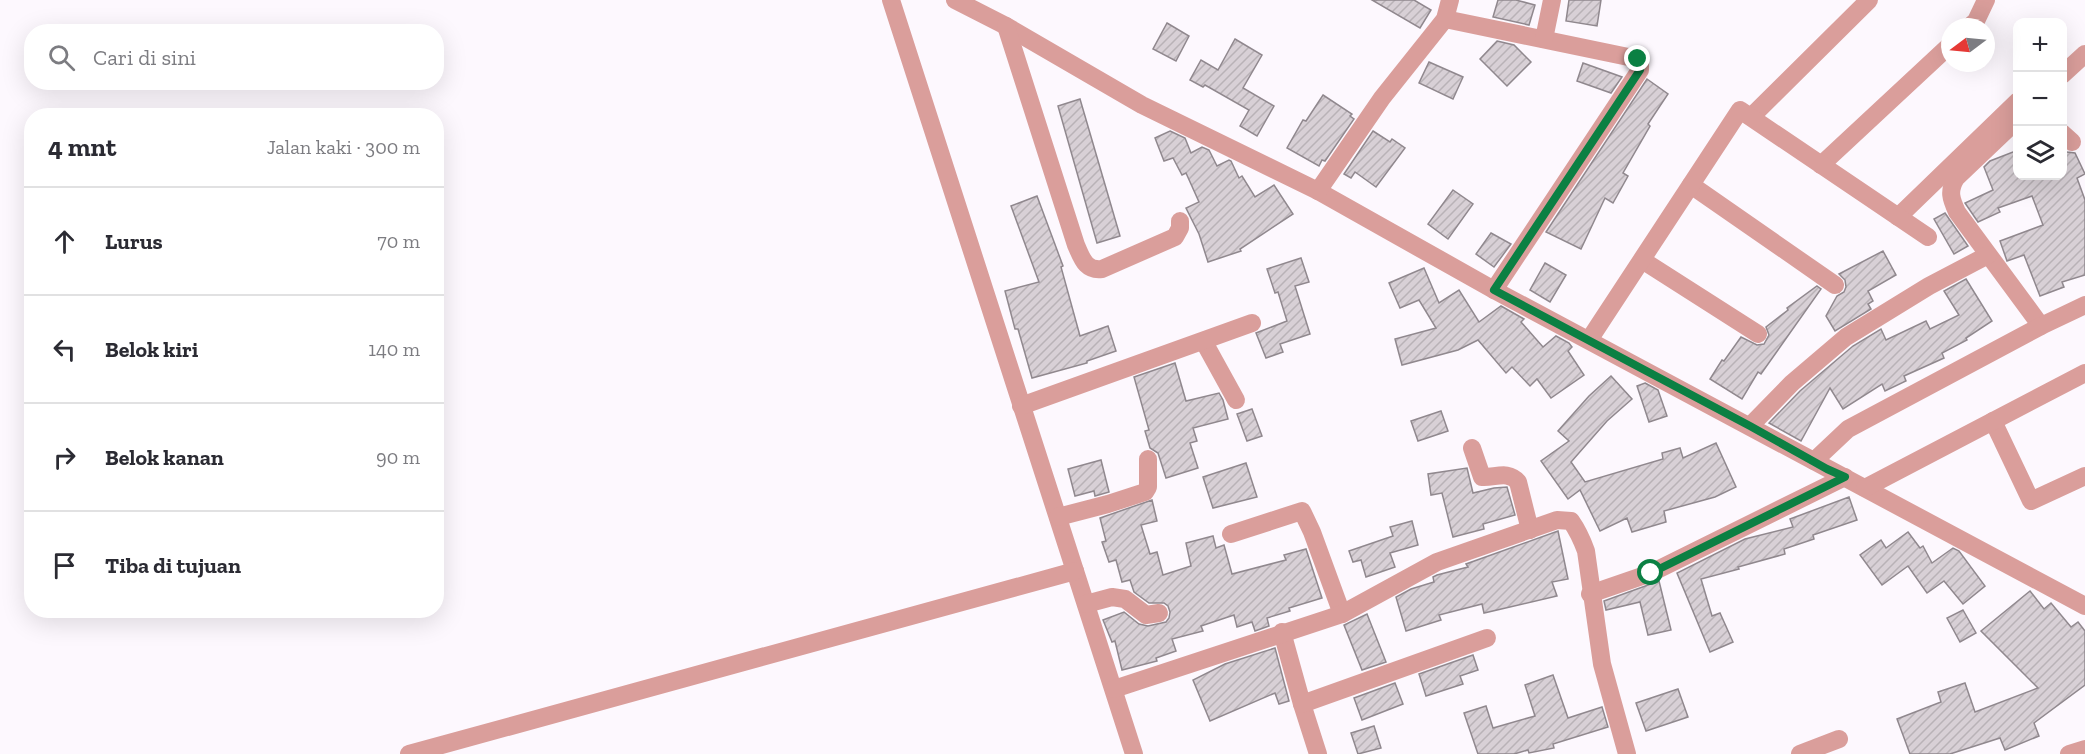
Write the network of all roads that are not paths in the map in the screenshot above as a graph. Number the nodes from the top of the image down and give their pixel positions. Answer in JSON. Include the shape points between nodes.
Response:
{"nodes":[{"id":1,"x":891,"y":0,"type":"edge"},
{"id":2,"x":955,"y":0,"type":"edge"},
{"id":3,"x":1450,"y":0,"type":"edge"},
{"id":4,"x":1552,"y":0,"type":"edge"},
{"id":5,"x":1869,"y":0,"type":"edge"},
{"id":6,"x":1986,"y":0,"type":"edge"},
{"id":7,"x":1977,"y":18,"type":"edge"},
{"id":8,"x":1445,"y":19,"type":"junction"},
{"id":9,"x":1006,"y":26,"type":"junction"},
{"id":10,"x":1544,"y":39,"type":"junction"},
{"id":11,"x":1941,"y":53,"type":"edge"},
{"id":12,"x":2085,"y":54,"type":"edge"},
{"id":13,"x":2065,"y":72,"type":"edge"},
{"id":14,"x":2013,"y":106,"type":"edge"},
{"id":15,"x":1751,"y":117,"type":"junction"},
{"id":16,"x":2013,"y":124,"type":"edge"},
{"id":17,"x":1821,"y":165,"type":"junction"},
{"id":18,"x":1691,"y":185,"type":"junction"},
{"id":19,"x":1318,"y":191,"type":"junction"},
{"id":20,"x":1898,"y":217,"type":"junction"},
{"id":21,"x":1180,"y":221,"type":"dead end"},
{"id":22,"x":1928,"y":237,"type":"dead end"},
{"id":23,"x":1988,"y":255,"type":"junction"},
{"id":24,"x":1642,"y":260,"type":"junction"},
{"id":25,"x":1835,"y":285,"type":"dead end"},
{"id":26,"x":1494,"y":290,"type":"junction"},
{"id":27,"x":2085,"y":305,"type":"edge"},
{"id":28,"x":1252,"y":323,"type":"dead end"},
{"id":29,"x":2041,"y":326,"type":"junction"},
{"id":30,"x":1758,"y":334,"type":"dead end"},
{"id":31,"x":1589,"y":340,"type":"junction"},
{"id":32,"x":1204,"y":342,"type":"junction"},
{"id":33,"x":2085,"y":373,"type":"edge"},
{"id":34,"x":1236,"y":400,"type":"dead end"},
{"id":35,"x":1021,"y":406,"type":"junction"},
{"id":36,"x":1993,"y":421,"type":"junction"},
{"id":37,"x":1750,"y":426,"type":"junction"},
{"id":38,"x":1472,"y":448,"type":"dead end"},
{"id":39,"x":1148,"y":459,"type":"dead end"},
{"id":40,"x":1814,"y":461,"type":"junction"},
{"id":41,"x":1845,"y":477,"type":"junction"},
{"id":42,"x":2085,"y":477,"type":"edge"},
{"id":43,"x":1865,"y":488,"type":"junction"},
{"id":44,"x":1058,"y":517,"type":"junction"},
{"id":45,"x":1530,"y":530,"type":"junction"},
{"id":46,"x":1231,"y":534,"type":"dead end"},
{"id":47,"x":1076,"y":571,"type":"junction"},
{"id":48,"x":1590,"y":594,"type":"junction"},
{"id":49,"x":1086,"y":604,"type":"junction"},
{"id":50,"x":2085,"y":606,"type":"edge"},
{"id":51,"x":1159,"y":613,"type":"dead end"},
{"id":52,"x":1342,"y":614,"type":"junction"},
{"id":53,"x":1282,"y":632,"type":"junction"},
{"id":54,"x":1487,"y":638,"type":"dead end"},
{"id":55,"x":1114,"y":689,"type":"junction"},
{"id":56,"x":1302,"y":704,"type":"junction"},
{"id":57,"x":1839,"y":739,"type":"dead end"},
{"id":58,"x":2085,"y":749,"type":"edge"},
{"id":59,"x":409,"y":754,"type":"edge"},
{"id":60,"x":1134,"y":754,"type":"edge"},
{"id":61,"x":1318,"y":754,"type":"edge"},
{"id":62,"x":1627,"y":754,"type":"edge"},
{"id":63,"x":1800,"y":754,"type":"edge"},
{"id":64,"x":2069,"y":754,"type":"edge"}],
"edges":[{"from":1,"to":35,"type":"street"},
{"from":2,"to":9,"type":"street"},
{"from":3,"to":8,"type":"street"},
{"from":4,"to":10,"type":"street"},
{"from":5,"to":15,"type":"street"},
{"from":6,"to":7,"type":"street"},
{"from":8,"to":10,"type":"street"},
{"from":8,"to":19,"type":"street","via":[[1382,98]]},
{"from":9,"to":19,"type":"street","via":[[1142,105]]},
{"from":9,"to":21,"type":"street","via":[[1076,245],[1086,265],[1093,270],[1101,269],[1175,237]]},
{"from":10,"to":26,"type":"street","via":[[1638,59],[1640,70]]},
{"from":11,"to":17,"type":"street"},
{"from":12,"to":13,"type":"street"},
{"from":14,"to":20,"type":"street"},
{"from":15,"to":17,"type":"street"},
{"from":15,"to":18,"type":"street","via":[[1740,110]]},
{"from":16,"to":23,"type":"street","via":[[1956,178],[1950,190],[1957,212]]},
{"from":17,"to":20,"type":"street"},
{"from":18,"to":24,"type":"street"},
{"from":18,"to":25,"type":"street"},
{"from":19,"to":26,"type":"street"},
{"from":20,"to":22,"type":"street"},
{"from":23,"to":29,"type":"street"},
{"from":23,"to":37,"type":"street","via":[[1846,337]]},
{"from":24,"to":30,"type":"street"},
{"from":24,"to":31,"type":"street"},
{"from":26,"to":31,"type":"street"},
{"from":27,"to":29,"type":"street"},
{"from":28,"to":32,"type":"street"},
{"from":29,"to":40,"type":"street","via":[[1848,429]]},
{"from":31,"to":37,"type":"street"},
{"from":32,"to":34,"type":"street"},
{"from":32,"to":35,"type":"street"},
{"from":33,"to":36,"type":"street"},
{"from":35,"to":44,"type":"street"},
{"from":36,"to":42,"type":"street","via":[[2031,501]]},
{"from":36,"to":43,"type":"street"},
{"from":37,"to":40,"type":"street"},
{"from":38,"to":45,"type":"street","via":[[1482,477],[1502,474],[1518,482]]},
{"from":39,"to":44,"type":"street","via":[[1146,492]]},
{"from":40,"to":41,"type":"street"},
{"from":41,"to":43,"type":"street"},
{"from":41,"to":48,"type":"street","via":[[1651,573]]},
{"from":43,"to":50,"type":"street"},
{"from":44,"to":47,"type":"street"},
{"from":45,"to":48,"type":"street","via":[[1557,520],[1570,521],[1586,552]]},
{"from":45,"to":52,"type":"street","via":[[1437,562]]},
{"from":46,"to":52,"type":"street","via":[[1302,511]]},
{"from":47,"to":49,"type":"street"},
{"from":47,"to":59,"type":"street"},
{"from":48,"to":62,"type":"street","via":[[1602,664]]},
{"from":49,"to":51,"type":"street","via":[[1112,597],[1125,599],[1146,615]]},
{"from":49,"to":55,"type":"street"},
{"from":52,"to":53,"type":"street"},
{"from":53,"to":55,"type":"street"},
{"from":53,"to":56,"type":"street"},
{"from":54,"to":56,"type":"street"},
{"from":55,"to":60,"type":"street"},
{"from":56,"to":61,"type":"street"},
{"from":57,"to":63,"type":"street"},
{"from":58,"to":64,"type":"street"}]}
